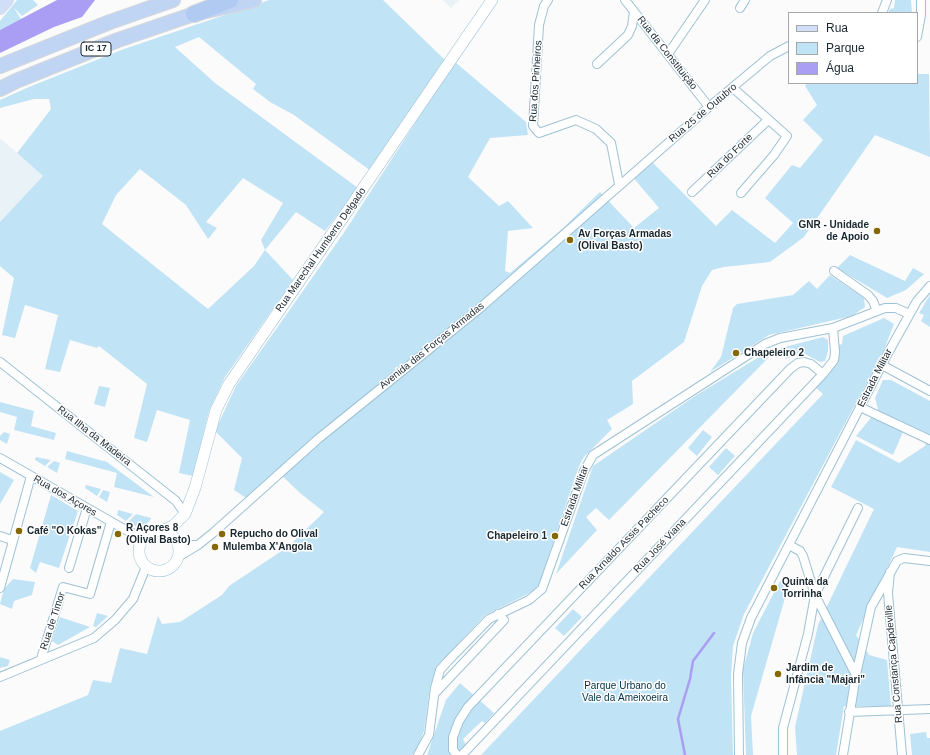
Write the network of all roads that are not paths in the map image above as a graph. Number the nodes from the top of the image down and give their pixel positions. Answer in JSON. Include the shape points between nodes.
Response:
{"nodes":[{"id":1,"x":7,"y":0,"type":"edge"},
{"id":2,"x":173,"y":0,"type":"edge"},
{"id":3,"x":230,"y":0,"type":"edge"},
{"id":4,"x":254,"y":0,"type":"edge"},
{"id":5,"x":492,"y":0,"type":"edge"},
{"id":6,"x":548,"y":0,"type":"edge"},
{"id":7,"x":625,"y":0,"type":"edge"},
{"id":8,"x":705,"y":0,"type":"edge"},
{"id":9,"x":745,"y":0,"type":"edge"},
{"id":10,"x":887,"y":0,"type":"edge"},
{"id":11,"x":921,"y":0,"type":"edge"},
{"id":12,"x":0,"y":8,"type":"edge"},
{"id":13,"x":740,"y":8,"type":"dead end"},
{"id":14,"x":634,"y":12,"type":"junction"},
{"id":15,"x":882,"y":12,"type":"edge"},
{"id":16,"x":194,"y":14,"type":"junction"},
{"id":17,"x":918,"y":31,"type":"edge"},
{"id":18,"x":788,"y":47,"type":"edge"},
{"id":19,"x":668,"y":54,"type":"junction"},
{"id":20,"x":597,"y":64,"type":"dead end"},
{"id":21,"x":0,"y":66,"type":"edge"},
{"id":22,"x":733,"y":88,"type":"junction"},
{"id":23,"x":0,"y":89,"type":"edge"},
{"id":24,"x":709,"y":107,"type":"junction"},
{"id":25,"x":768,"y":120,"type":"junction"},
{"id":26,"x":619,"y":184,"type":"junction"},
{"id":27,"x":692,"y":192,"type":"dead end"},
{"id":28,"x":741,"y":193,"type":"dead end"},
{"id":29,"x":834,"y":271,"type":"dead end"},
{"id":30,"x":930,"y":286,"type":"edge"},
{"id":31,"x":877,"y":311,"type":"junction"},
{"id":32,"x":909,"y":314,"type":"junction"},
{"id":33,"x":834,"y":328,"type":"junction"},
{"id":34,"x":0,"y":362,"type":"edge"},
{"id":35,"x":882,"y":365,"type":"junction"},
{"id":36,"x":824,"y":374,"type":"junction"},
{"id":37,"x":930,"y":391,"type":"edge"},
{"id":38,"x":860,"y":407,"type":"junction"},
{"id":39,"x":930,"y":440,"type":"edge"},
{"id":40,"x":0,"y":458,"type":"edge"},
{"id":41,"x":31,"y":476,"type":"junction"},
{"id":42,"x":87,"y":508,"type":"junction"},
{"id":43,"x":858,"y":508,"type":"dead end"},
{"id":44,"x":184,"y":515,"type":"junction"},
{"id":45,"x":111,"y":522,"type":"junction"},
{"id":46,"x":161,"y":531,"type":"junction"},
{"id":47,"x":131,"y":533,"type":"junction"},
{"id":48,"x":0,"y":536,"type":"edge"},
{"id":49,"x":147,"y":536,"type":"junction"},
{"id":50,"x":12,"y":540,"type":"junction"},
{"id":51,"x":178,"y":543,"type":"junction"},
{"id":52,"x":789,"y":544,"type":"junction"},
{"id":53,"x":140,"y":545,"type":"junction"},
{"id":54,"x":198,"y":545,"type":"junction"},
{"id":55,"x":178,"y":557,"type":"junction"},
{"id":56,"x":930,"y":561,"type":"edge"},
{"id":57,"x":146,"y":567,"type":"junction"},
{"id":58,"x":69,"y":568,"type":"dead end"},
{"id":59,"x":890,"y":572,"type":"junction"},
{"id":60,"x":0,"y":588,"type":"edge"},
{"id":61,"x":815,"y":595,"type":"junction"},
{"id":62,"x":498,"y":614,"type":"junction"},
{"id":63,"x":40,"y":660,"type":"junction"},
{"id":64,"x":856,"y":675,"type":"junction"},
{"id":65,"x":0,"y":677,"type":"edge"},
{"id":66,"x":435,"y":693,"type":"junction"},
{"id":67,"x":930,"y":709,"type":"edge"},
{"id":68,"x":898,"y":711,"type":"junction"},
{"id":69,"x":850,"y":712,"type":"junction"},
{"id":70,"x":418,"y":755,"type":"edge"},
{"id":71,"x":457,"y":755,"type":"edge"},
{"id":72,"x":462,"y":755,"type":"edge"},
{"id":73,"x":739,"y":755,"type":"edge"},
{"id":74,"x":783,"y":755,"type":"edge"},
{"id":75,"x":843,"y":755,"type":"edge"},
{"id":76,"x":902,"y":755,"type":"edge"}],
"edges":[{"from":1,"to":12,"type":"main road"},
{"from":2,"to":21,"type":"highway","number":"IC 17"},
{"from":3,"to":16,"type":"highway"},
{"from":4,"to":16,"type":"highway","number":"IC 17"},
{"from":5,"to":44,"type":"street","name":"Rua Marechal Humberto Delgado","via":[[229,384],[216,410],[195,488]]},
{"from":6,"to":26,"type":"street","name":"Rua dos Pinheiros","via":[[540,25],[533,126],[539,133],[576,120],[596,129],[611,144]]},
{"from":7,"to":14,"type":"street","name":"Rua da Constituição"},
{"from":8,"to":19,"type":"street"},
{"from":9,"to":13,"type":"street"},
{"from":10,"to":15,"type":"street"},
{"from":11,"to":17,"type":"street"},
{"from":14,"to":19,"type":"street","name":"Rua da Constituição"},
{"from":14,"to":20,"type":"street","via":[[628,35]]},
{"from":16,"to":23,"type":"highway","number":"IC 17","via":[[118,40]]},
{"from":18,"to":22,"type":"street","name":"Rua 25 de Outubro","via":[[770,56]]},
{"from":19,"to":24,"type":"street","name":"Rua da Constituição"},
{"from":22,"to":24,"type":"street","name":"Rua 25 de Outubro"},
{"from":22,"to":25,"type":"street"},
{"from":24,"to":26,"type":"street","name":"Rua 25 de Outubro"},
{"from":25,"to":27,"type":"street","name":"Rua do Forte"},
{"from":25,"to":28,"type":"street","via":[[787,136]]},
{"from":26,"to":54,"type":"street","name":"Avenida das Forças Armadas","via":[[479,309],[318,439]]},
{"from":29,"to":31,"type":"street","via":[[868,295]]},
{"from":30,"to":32,"type":"street","name":"Estrada Militar"},
{"from":31,"to":32,"type":"street","name":"Estrada Militar","via":[[896,308]]},
{"from":31,"to":33,"type":"street","name":"Estrada Militar"},
{"from":32,"to":35,"type":"street","name":"Estrada Militar"},
{"from":33,"to":36,"type":"street","name":"Rua José Viana","via":[[836,352],[834,360]]},
{"from":33,"to":62,"type":"street","name":"Estrada Militar","via":[[780,338],[765,344],[593,455],[584,471],[542,589],[529,600]]},
{"from":34,"to":44,"type":"street","name":"Rua Ilha da Madeira","via":[[176,501]]},
{"from":35,"to":37,"type":"street"},
{"from":35,"to":38,"type":"street","name":"Estrada Militar"},
{"from":36,"to":71,"type":"street","name":"Rua Arnaldo Assis Pacheco","via":[[804,362],[790,369],[468,707],[453,737],[453,750]]},
{"from":36,"to":72,"type":"street","name":"Rua José Viana"},
{"from":38,"to":39,"type":"street"},
{"from":38,"to":52,"type":"street","name":"Estrada Militar"},
{"from":40,"to":41,"type":"street","name":"Rua dos Açores"},
{"from":41,"to":42,"type":"street","name":"Rua dos Açores"},
{"from":41,"to":50,"type":"street"},
{"from":42,"to":45,"type":"street","name":"Rua dos Açores"},
{"from":42,"to":58,"type":"street"},
{"from":43,"to":61,"type":"street"},
{"from":44,"to":46,"type":"street","via":[[173,526]]},
{"from":44,"to":51,"type":"street","name":"Rua Marechal Humberto Delgado"},
{"from":45,"to":47,"type":"street","name":"Rua dos Açores"},
{"from":45,"to":63,"type":"street","name":"Rua de Timor","via":[[90,594],[63,587]]},
{"from":46,"to":49,"type":"street"},
{"from":46,"to":51,"type":"street","via":[[169,534]]},
{"from":47,"to":49,"type":"street","name":"Rua dos Açores"},
{"from":47,"to":53,"type":"street","name":"Rua dos Açores"},
{"from":48,"to":50,"type":"street"},
{"from":49,"to":53,"type":"street"},
{"from":50,"to":60,"type":"street"},
{"from":51,"to":54,"type":"street"},
{"from":51,"to":55,"type":"street"},
{"from":52,"to":61,"type":"street","via":[[803,556]]},
{"from":52,"to":73,"type":"street","name":"Estrada Militar","via":[[751,618],[742,643],[738,674]]},
{"from":53,"to":57,"type":"street","via":[[140,556]]},
{"from":54,"to":55,"type":"street","name":"Avenida das Forças Armadas"},
{"from":55,"to":57,"type":"street","via":[[175,563],[165,570],[158,571]]},
{"from":56,"to":59,"type":"street","via":[[904,558],[897,561]]},
{"from":57,"to":63,"type":"street","name":"Rua de Timor","via":[[133,599],[94,638]]},
{"from":59,"to":64,"type":"street","via":[[871,607]]},
{"from":59,"to":68,"type":"street","name":"Rua Constança Capdeville","via":[[888,593]]},
{"from":61,"to":64,"type":"street"},
{"from":61,"to":74,"type":"street","via":[[808,634],[783,728]]},
{"from":62,"to":66,"type":"street","name":"Estrada Militar","via":[[481,625],[448,661],[437,678]]},
{"from":62,"to":66,"type":"street","via":[[504,620]]},
{"from":63,"to":65,"type":"street","name":"Rua de Timor"},
{"from":64,"to":69,"type":"street"},
{"from":66,"to":70,"type":"street","name":"Estrada Militar","via":[[429,735]]},
{"from":67,"to":68,"type":"street"},
{"from":68,"to":69,"type":"street"},
{"from":68,"to":76,"type":"street","name":"Rua Constança Capdeville"},
{"from":69,"to":75,"type":"street"}]}
